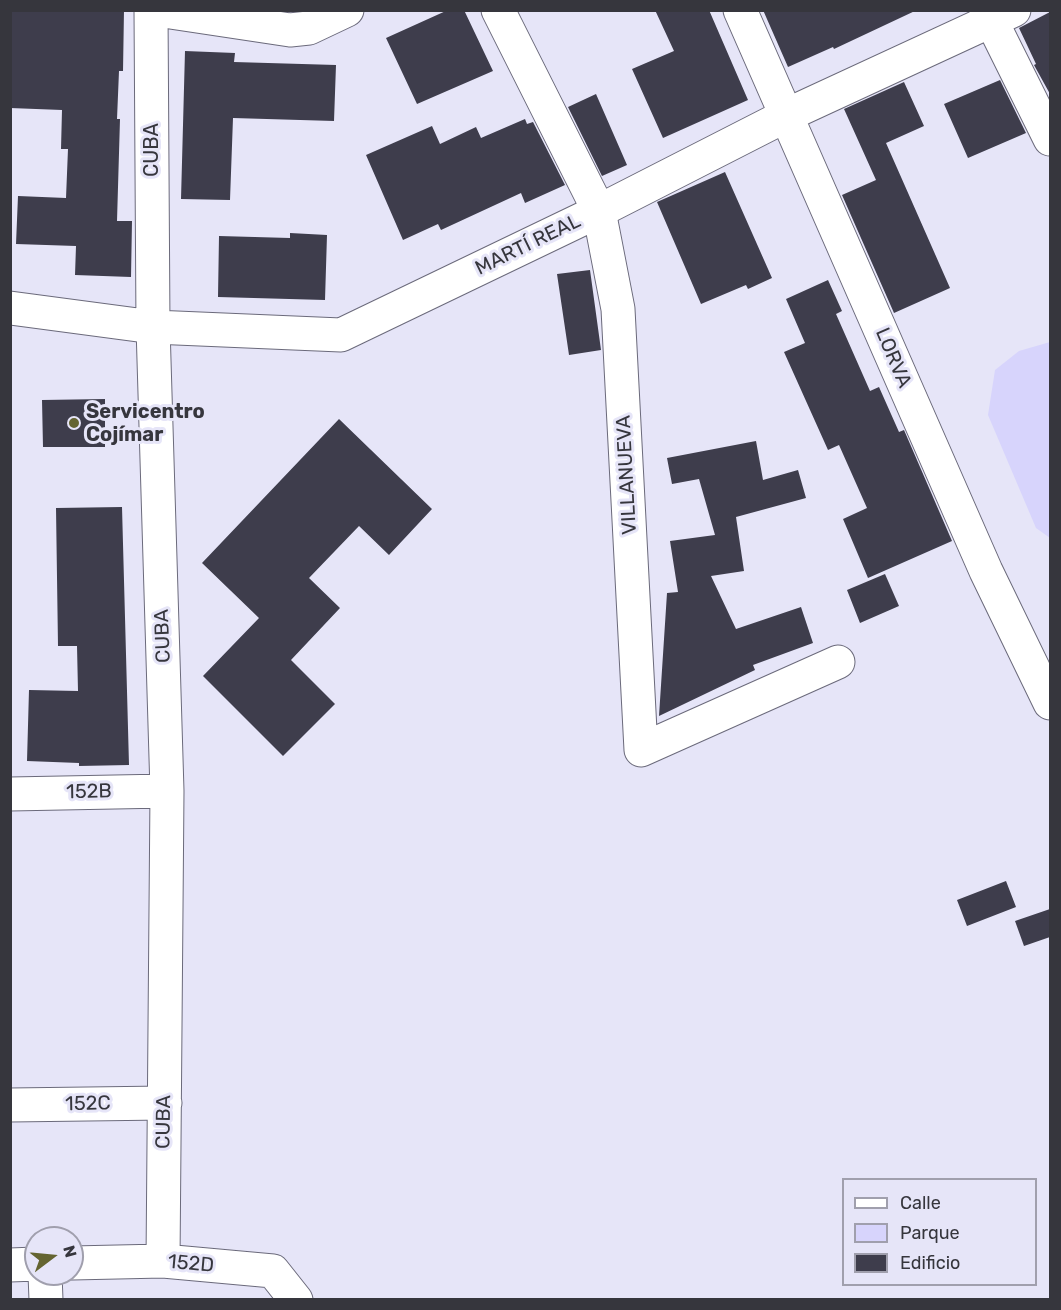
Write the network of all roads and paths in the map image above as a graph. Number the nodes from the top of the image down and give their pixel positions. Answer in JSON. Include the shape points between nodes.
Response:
{"nodes":[{"id":1,"x":151,"y":10,"type":"edge"},
{"id":2,"x":157,"y":10,"type":"edge"},
{"id":3,"x":347,"y":10,"type":"edge"},
{"id":4,"x":498,"y":10,"type":"edge"},
{"id":5,"x":740,"y":10,"type":"edge"},
{"id":6,"x":997,"y":14,"type":"edge"},
{"id":7,"x":788,"y":115,"type":"junction"},
{"id":8,"x":1050,"y":139,"type":"edge"},
{"id":9,"x":599,"y":211,"type":"junction"},
{"id":10,"x":10,"y":308,"type":"edge"},
{"id":11,"x":153,"y":327,"type":"junction"},
{"id":12,"x":838,"y":662,"type":"dead end"},
{"id":13,"x":1050,"y":704,"type":"edge"},
{"id":14,"x":167,"y":791,"type":"junction"},
{"id":15,"x":10,"y":794,"type":"edge"},
{"id":16,"x":165,"y":1103,"type":"junction"},
{"id":17,"x":10,"y":1105,"type":"edge"},
{"id":18,"x":163,"y":1261,"type":"junction"},
{"id":19,"x":84,"y":1263,"type":"edge"},
{"id":20,"x":296,"y":1299,"type":"edge"}],
"edges":[{"from":1,"to":11,"type":"street","name":"CUBA"},
{"from":2,"to":3,"type":"street","via":[[290,30],[309,28]]},
{"from":4,"to":9,"type":"street","name":"VILLANUEVA"},
{"from":5,"to":7,"type":"street","name":"LORVA"},
{"from":6,"to":7,"type":"street","name":"MARTÍ REAL"},
{"from":6,"to":8,"type":"street"},
{"from":7,"to":9,"type":"street","name":"MARTÍ REAL"},
{"from":7,"to":13,"type":"street","name":"LORVA","via":[[986,571]]},
{"from":9,"to":11,"type":"street","name":"MARTÍ REAL","via":[[341,334]]},
{"from":9,"to":12,"type":"street","name":"VILLANUEVA","via":[[618,309],[641,750]]},
{"from":10,"to":11,"type":"street","name":"MARTÍ REAL"},
{"from":11,"to":14,"type":"street","name":"CUBA"},
{"from":14,"to":15,"type":"street","name":"152B"},
{"from":14,"to":16,"type":"street","name":"CUBA"},
{"from":16,"to":17,"type":"street","name":"152C"},
{"from":16,"to":18,"type":"street","name":"CUBA"},
{"from":18,"to":19,"type":"street","name":"152D"},
{"from":18,"to":20,"type":"street","name":"152D","via":[[273,1271]]}]}
